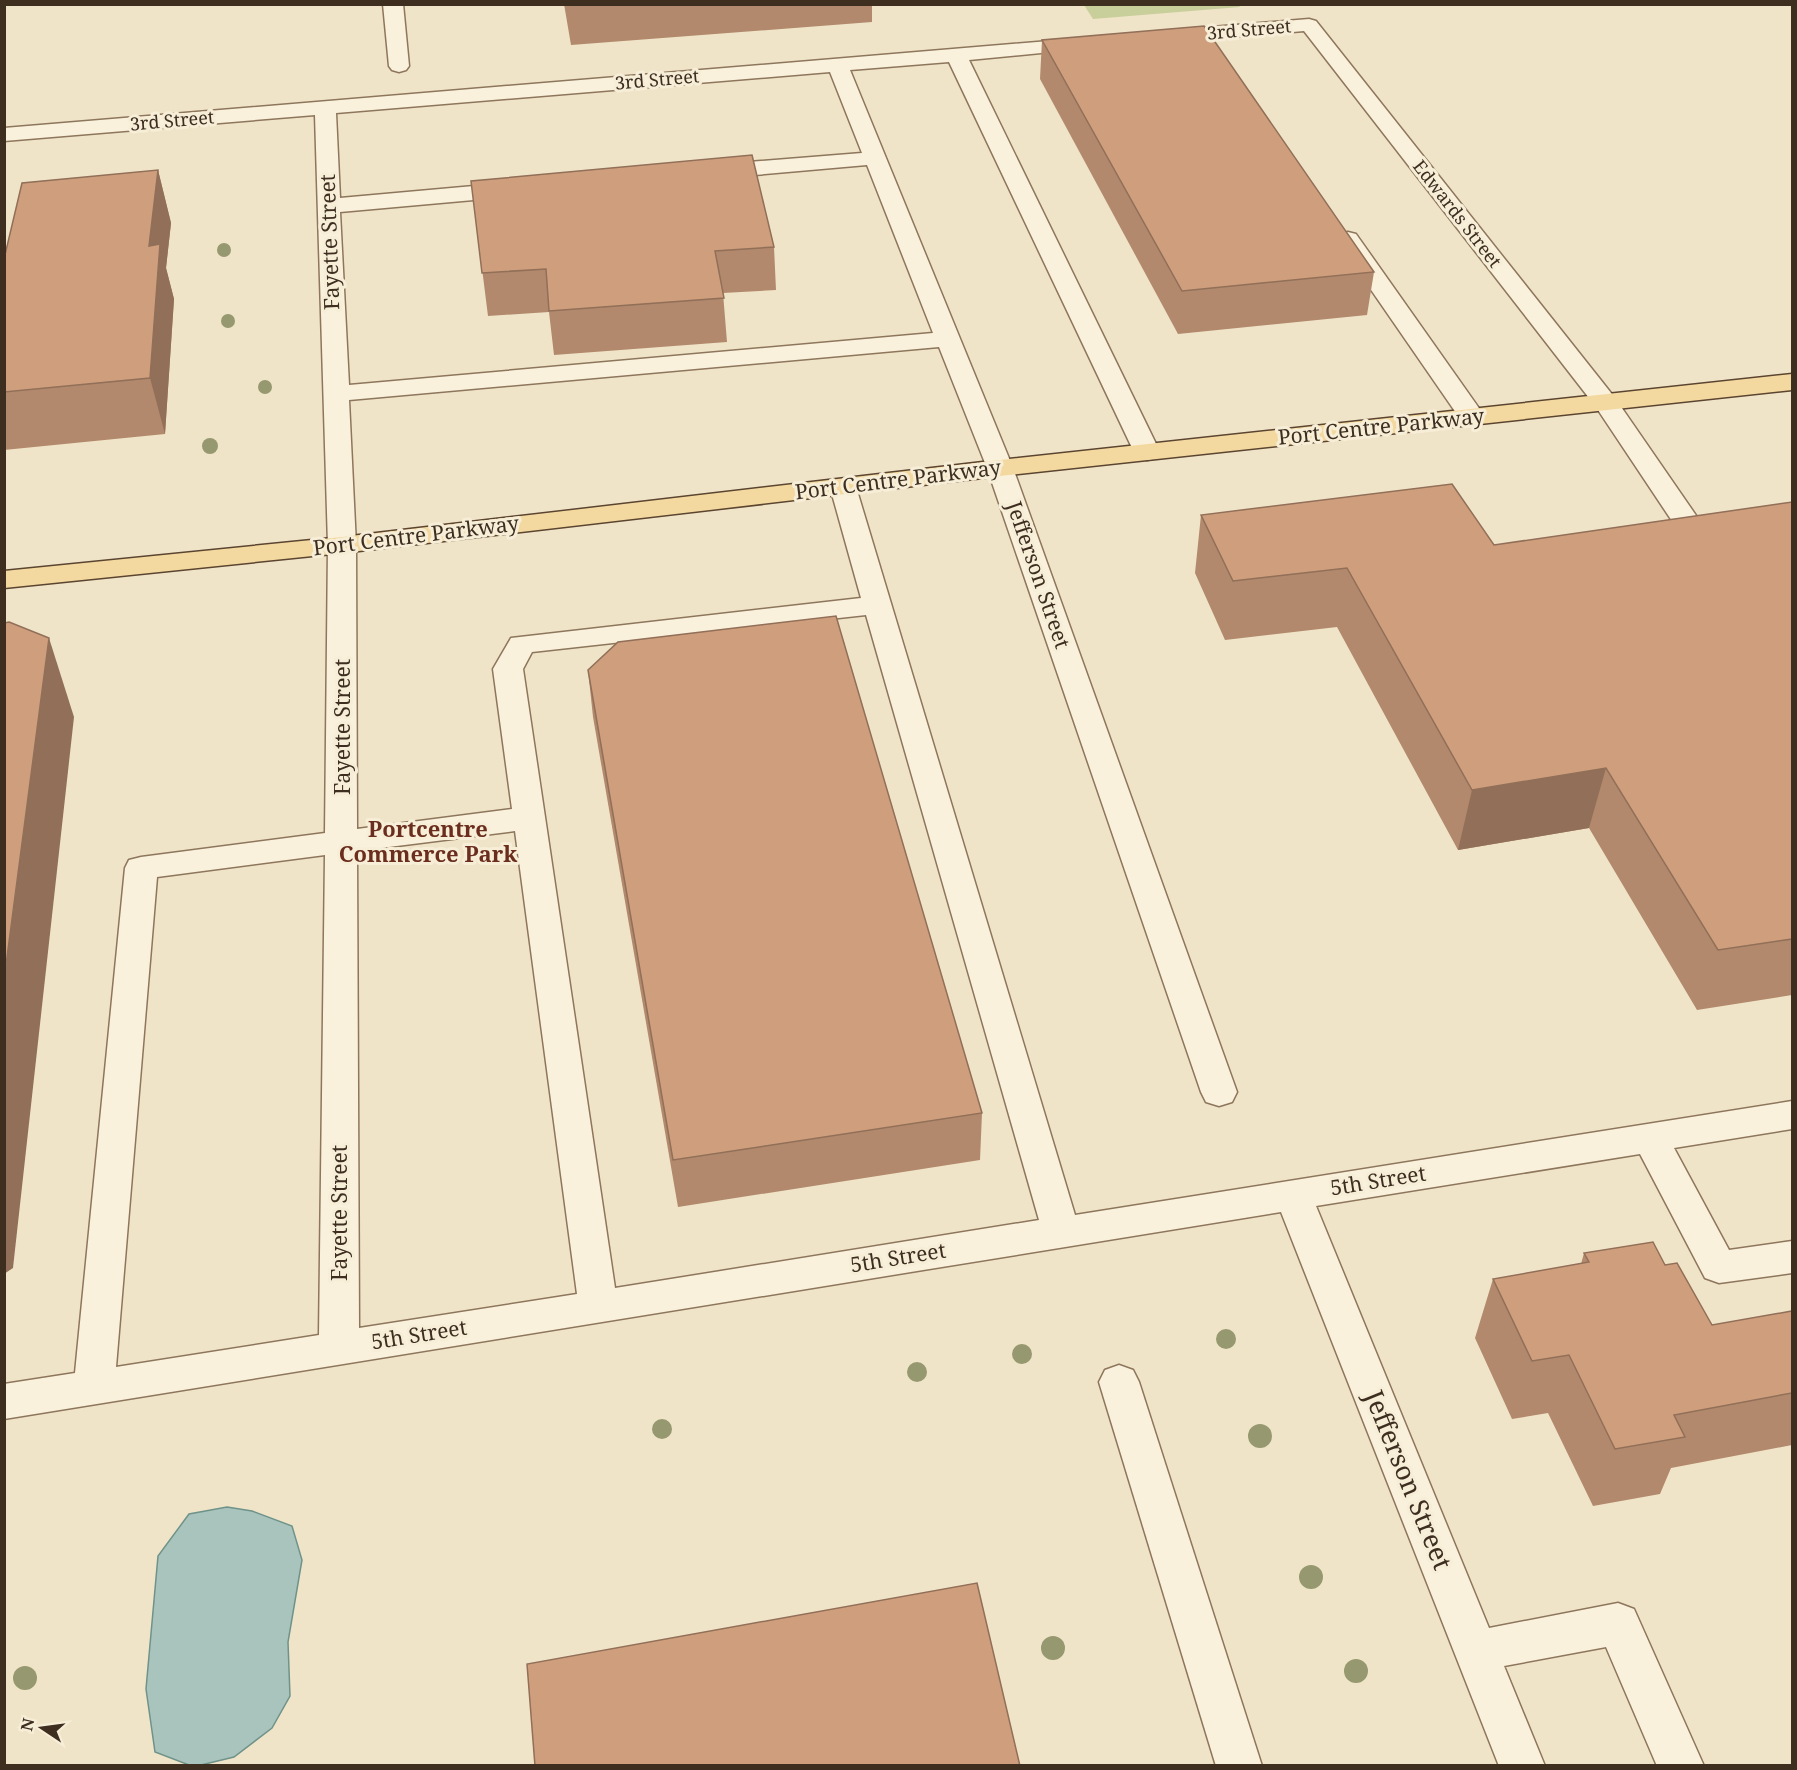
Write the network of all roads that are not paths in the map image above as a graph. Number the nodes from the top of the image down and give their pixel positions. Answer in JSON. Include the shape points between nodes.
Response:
{"nodes":[{"id":1,"x":393,"y":4,"type":"edge"},
{"id":2,"x":1309,"y":25,"type":"joint"},
{"id":3,"x":1204,"y":34,"type":"junction"},
{"id":4,"x":1141,"y":39,"type":"edge"},
{"id":5,"x":1108,"y":42,"type":"edge"},
{"id":6,"x":1217,"y":53,"type":"edge"},
{"id":7,"x":956,"y":54,"type":"junction"},
{"id":8,"x":838,"y":64,"type":"junction"},
{"id":9,"x":399,"y":66,"type":"dead end"},
{"id":10,"x":325,"y":108,"type":"junction"},
{"id":11,"x":4,"y":135,"type":"edge"},
{"id":12,"x":876,"y":158,"type":"junction"},
{"id":13,"x":685,"y":174,"type":"edge"},
{"id":14,"x":543,"y":187,"type":"edge"},
{"id":15,"x":328,"y":206,"type":"junction"},
{"id":16,"x":1338,"y":225,"type":"edge"},
{"id":17,"x":949,"y":339,"type":"junction"},
{"id":18,"x":1792,"y":381,"type":"edge"},
{"id":19,"x":336,"y":394,"type":"junction"},
{"id":20,"x":1606,"y":403,"type":"junction"},
{"id":21,"x":1472,"y":417,"type":"junction"},
{"id":22,"x":1147,"y":452,"type":"junction"},
{"id":23,"x":1000,"y":468,"type":"junction"},
{"id":24,"x":843,"y":487,"type":"junction"},
{"id":25,"x":1690,"y":527,"type":"edge"},
{"id":26,"x":342,"y":545,"type":"junction"},
{"id":27,"x":4,"y":580,"type":"edge"},
{"id":28,"x":878,"y":605,"type":"junction"},
{"id":29,"x":529,"y":818,"type":"junction"},
{"id":30,"x":343,"y":842,"type":"junction"},
{"id":31,"x":1219,"y":1092,"type":"dead end"},
{"id":32,"x":1792,"y":1115,"type":"edge"},
{"id":33,"x":1650,"y":1138,"type":"junction"},
{"id":34,"x":1293,"y":1195,"type":"junction"},
{"id":35,"x":1061,"y":1232,"type":"junction"},
{"id":36,"x":1792,"y":1257,"type":"edge"},
{"id":37,"x":598,"y":1306,"type":"junction"},
{"id":38,"x":339,"y":1348,"type":"junction"},
{"id":39,"x":1119,"y":1382,"type":"dead end"},
{"id":40,"x":94,"y":1387,"type":"junction"},
{"id":41,"x":4,"y":1402,"type":"edge"},
{"id":42,"x":1476,"y":1650,"type":"junction"},
{"id":43,"x":1239,"y":1766,"type":"edge"},
{"id":44,"x":1522,"y":1766,"type":"edge"},
{"id":45,"x":1681,"y":1766,"type":"edge"}],
"edges":[{"from":1,"to":9,"type":"street"},
{"from":2,"to":3,"type":"street","name":"3rd Street"},
{"from":2,"to":20,"type":"street","name":"Edwards Street"},
{"from":3,"to":4,"type":"street","name":"3rd Street"},
{"from":3,"to":6,"type":"street"},
{"from":5,"to":7,"type":"street","name":"3rd Street"},
{"from":7,"to":8,"type":"street","name":"3rd Street"},
{"from":7,"to":22,"type":"street"},
{"from":8,"to":10,"type":"street","name":"3rd Street"},
{"from":8,"to":12,"type":"street","name":"Jefferson Street"},
{"from":10,"to":11,"type":"street","name":"3rd Street"},
{"from":10,"to":15,"type":"street","name":"Fayette Street"},
{"from":12,"to":13,"type":"street"},
{"from":12,"to":17,"type":"street","name":"Jefferson Street"},
{"from":14,"to":15,"type":"street"},
{"from":15,"to":19,"type":"street","name":"Fayette Street"},
{"from":16,"to":21,"type":"street"},
{"from":17,"to":19,"type":"street"},
{"from":17,"to":23,"type":"street","name":"Jefferson Street"},
{"from":18,"to":20,"type":"main road","name":"Port Centre Parkway"},
{"from":19,"to":26,"type":"street","name":"Fayette Street"},
{"from":20,"to":21,"type":"main road","name":"Port Centre Parkway"},
{"from":20,"to":25,"type":"street","name":"Edwards Street"},
{"from":21,"to":22,"type":"main road","name":"Port Centre Parkway"},
{"from":22,"to":23,"type":"main road","name":"Port Centre Parkway"},
{"from":23,"to":24,"type":"main road","name":"Port Centre Parkway"},
{"from":23,"to":31,"type":"street","name":"Jefferson Street"},
{"from":24,"to":26,"type":"main road","name":"Port Centre Parkway"},
{"from":24,"to":28,"type":"street"},
{"from":26,"to":27,"type":"main road","name":"Port Centre Parkway"},
{"from":26,"to":30,"type":"street","name":"Fayette Street"},
{"from":28,"to":29,"type":"street","via":[[521,644],[508,669]]},
{"from":28,"to":35,"type":"street"},
{"from":29,"to":30,"type":"street"},
{"from":29,"to":37,"type":"street"},
{"from":30,"to":38,"type":"street","name":"Fayette Street"},
{"from":30,"to":40,"type":"street","via":[[141,868]]},
{"from":32,"to":33,"type":"street","name":"5th Street"},
{"from":33,"to":34,"type":"street","name":"5th Street"},
{"from":33,"to":36,"type":"street","via":[[1719,1268]]},
{"from":34,"to":35,"type":"street","name":"5th Street"},
{"from":34,"to":42,"type":"street","name":"Jefferson Street"},
{"from":35,"to":37,"type":"street","name":"5th Street"},
{"from":37,"to":38,"type":"street","name":"5th Street"},
{"from":38,"to":40,"type":"street","name":"5th Street"},
{"from":39,"to":43,"type":"street"},
{"from":40,"to":41,"type":"street","name":"5th Street"},
{"from":42,"to":44,"type":"street","name":"Jefferson Street"},
{"from":42,"to":45,"type":"street","via":[[1618,1624]]}]}
